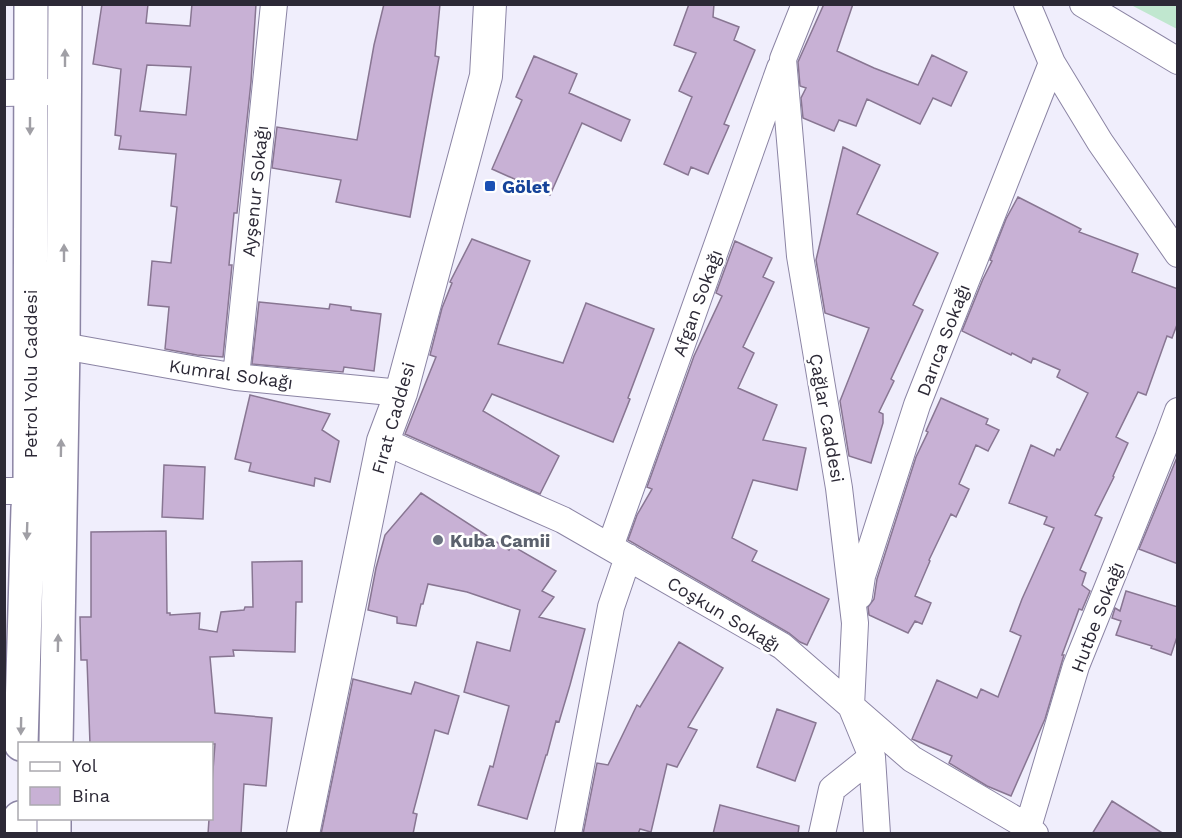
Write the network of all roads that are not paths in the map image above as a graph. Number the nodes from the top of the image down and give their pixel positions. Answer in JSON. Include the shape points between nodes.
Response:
{"nodes":[{"id":1,"x":31,"y":4,"type":"edge"},
{"id":2,"x":65,"y":4,"type":"edge"},
{"id":3,"x":274,"y":4,"type":"edge"},
{"id":4,"x":490,"y":4,"type":"edge"},
{"id":5,"x":805,"y":4,"type":"edge"},
{"id":6,"x":1027,"y":4,"type":"edge"},
{"id":7,"x":1083,"y":4,"type":"edge"},
{"id":8,"x":783,"y":60,"type":"junction"},
{"id":9,"x":1178,"y":61,"type":"edge"},
{"id":10,"x":1052,"y":63,"type":"junction"},
{"id":11,"x":65,"y":91,"type":"junction"},
{"id":12,"x":18,"y":94,"type":"edge"},
{"id":13,"x":1178,"y":254,"type":"edge"},
{"id":14,"x":63,"y":346,"type":"junction"},
{"id":15,"x":236,"y":377,"type":"junction"},
{"id":16,"x":401,"y":393,"type":"junction"},
{"id":17,"x":1178,"y":411,"type":"edge"},
{"id":18,"x":383,"y":441,"type":"junction"},
{"id":19,"x":32,"y":491,"type":"edge"},
{"id":20,"x":619,"y":552,"type":"junction"},
{"id":21,"x":855,"y":623,"type":"junction"},
{"id":22,"x":13,"y":678,"type":"edge"},
{"id":23,"x":57,"y":679,"type":"junction"},
{"id":24,"x":851,"y":706,"type":"junction"},
{"id":25,"x":21,"y":742,"type":"edge"},
{"id":26,"x":56,"y":742,"type":"edge"},
{"id":27,"x":872,"y":757,"type":"junction"},
{"id":28,"x":1031,"y":830,"type":"edge"},
{"id":29,"x":303,"y":834,"type":"edge"},
{"id":30,"x":568,"y":834,"type":"edge"},
{"id":31,"x":822,"y":834,"type":"edge"},
{"id":32,"x":877,"y":834,"type":"edge"}],
"edges":[{"from":1,"to":12,"type":"main road","name":"Petrol Yolu Caddesi"},
{"from":11,"to":2,"type":"main road","name":"Petrol Yolu Caddesi","one_way":true},
{"from":3,"to":15,"type":"street","name":"Ayşenur Sokağı"},
{"from":4,"to":16,"type":"street","name":"Fırat Caddesi","via":[[486,76]]},
{"from":5,"to":8,"type":"street","name":"Çağlar Caddesi"},
{"from":6,"to":10,"type":"street"},
{"from":7,"to":9,"type":"street"},
{"from":8,"to":20,"type":"street","name":"Afgan Sokağı"},
{"from":8,"to":21,"type":"street","name":"Çağlar Caddesi","via":[[800,256],[839,488]]},
{"from":10,"to":13,"type":"street","via":[[1100,142]]},
{"from":10,"to":21,"type":"street","name":"Darıca Sokağı","via":[[917,405],[862,576]]},
{"from":11,"to":12,"type":"street"},
{"from":14,"to":11,"type":"main road","name":"Petrol Yolu Caddesi","one_way":true},
{"from":12,"to":19,"type":"main road","name":"Petrol Yolu Caddesi","one_way":true},
{"from":14,"to":15,"type":"street","name":"Kumral Sokağı"},
{"from":19,"to":14,"type":"main road","name":"Petrol Yolu Caddesi","one_way":true},
{"from":15,"to":16,"type":"street","name":"Kumral Sokağı"},
{"from":16,"to":18,"type":"street","name":"Fırat Caddesi"},
{"from":17,"to":28,"type":"street","name":"Hutbe Sokağı","via":[[1076,666]]},
{"from":18,"to":20,"type":"street","name":"Coşkun Sokağı","via":[[563,520]]},
{"from":18,"to":29,"type":"street","name":"Fırat Caddesi"},
{"from":19,"to":22,"type":"main road","name":"Petrol Yolu Caddesi","one_way":true,"via":[[27,508]]},
{"from":23,"to":19,"type":"main road","name":"Petrol Yolu Caddesi","one_way":true},
{"from":20,"to":24,"type":"street","name":"Coşkun Sokağı","via":[[782,646]]},
{"from":20,"to":30,"type":"street","name":"Afgan Sokağı"},
{"from":21,"to":24,"type":"street","name":"Çağlar Caddesi"},
{"from":22,"to":23,"type":"street"},
{"from":22,"to":25,"type":"main road","name":"Petrol Yolu Caddesi","one_way":true},
{"from":23,"to":26,"type":"main road","name":"Petrol Yolu Caddesi"},
{"from":24,"to":27,"type":"street","name":"Çağlar Caddesi"},
{"from":24,"to":28,"type":"street","name":"Coşkun Sokağı","via":[[912,759]]},
{"from":27,"to":31,"type":"street","via":[[832,789]]},
{"from":27,"to":32,"type":"street","name":"Çağlar Caddesi"}]}
